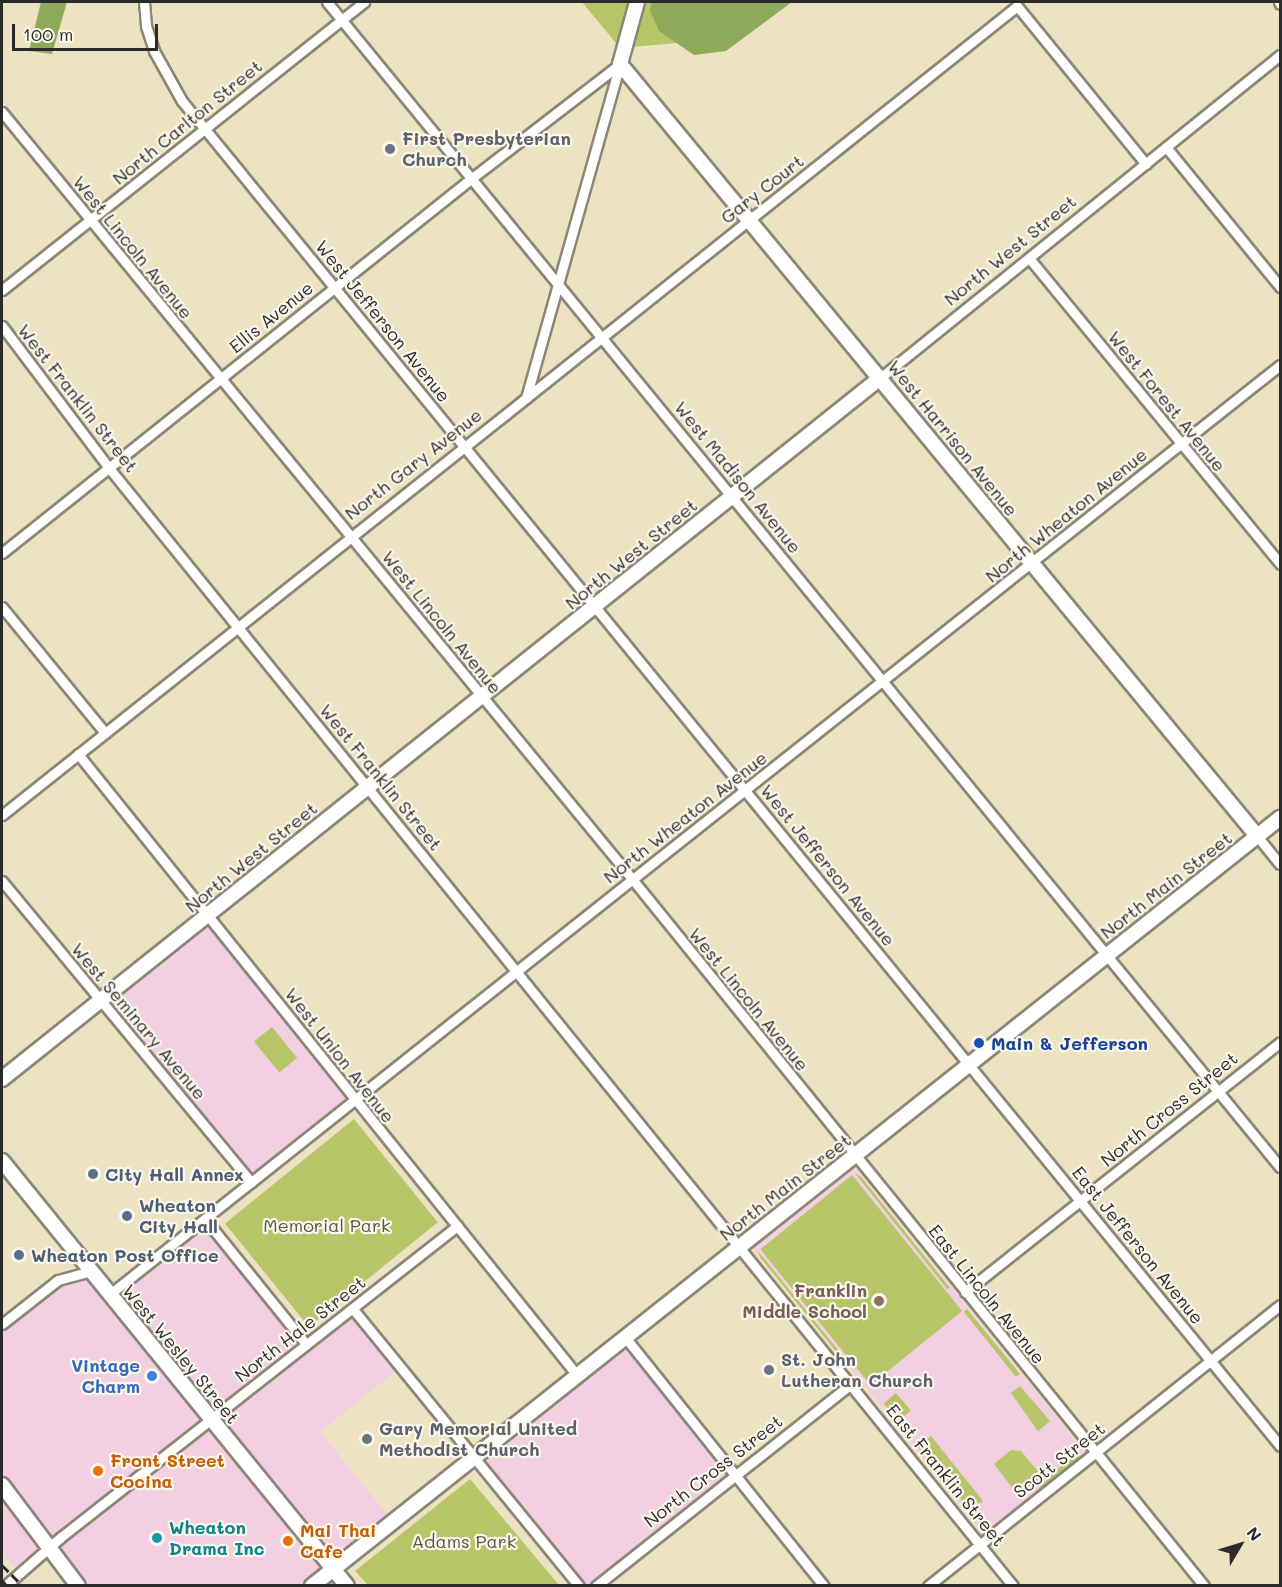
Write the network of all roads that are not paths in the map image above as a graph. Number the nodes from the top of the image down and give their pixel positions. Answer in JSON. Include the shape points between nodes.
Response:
{"nodes":[{"id":1,"x":144,"y":2,"type":"edge"},
{"id":2,"x":327,"y":2,"type":"edge"},
{"id":3,"x":364,"y":2,"type":"edge"},
{"id":4,"x":637,"y":2,"type":"edge"},
{"id":5,"x":342,"y":19,"type":"junction"},
{"id":6,"x":1280,"y":56,"type":"edge"},
{"id":7,"x":620,"y":64,"type":"junction"},
{"id":8,"x":2,"y":112,"type":"edge"},
{"id":9,"x":205,"y":129,"type":"junction"},
{"id":10,"x":1166,"y":147,"type":"junction"},
{"id":11,"x":1146,"y":164,"type":"junction"},
{"id":12,"x":472,"y":178,"type":"junction"},
{"id":13,"x":90,"y":220,"type":"junction"},
{"id":14,"x":750,"y":220,"type":"junction"},
{"id":15,"x":1029,"y":258,"type":"junction"},
{"id":16,"x":560,"y":283,"type":"junction"},
{"id":17,"x":1281,"y":287,"type":"edge"},
{"id":18,"x":334,"y":288,"type":"junction"},
{"id":19,"x":2,"y":290,"type":"edge"},
{"id":20,"x":2,"y":326,"type":"edge"},
{"id":21,"x":602,"y":336,"type":"junction"},
{"id":22,"x":1281,"y":365,"type":"edge"},
{"id":23,"x":880,"y":378,"type":"junction"},
{"id":24,"x":220,"y":379,"type":"junction"},
{"id":25,"x":526,"y":398,"type":"junction"},
{"id":26,"x":1181,"y":444,"type":"junction"},
{"id":27,"x":464,"y":446,"type":"junction"},
{"id":28,"x":109,"y":468,"type":"junction"},
{"id":29,"x":733,"y":496,"type":"junction"},
{"id":30,"x":350,"y":537,"type":"junction"},
{"id":31,"x":2,"y":553,"type":"edge"},
{"id":32,"x":1032,"y":562,"type":"junction"},
{"id":33,"x":1281,"y":564,"type":"edge"},
{"id":34,"x":595,"y":606,"type":"junction"},
{"id":35,"x":2,"y":607,"type":"edge"},
{"id":36,"x":239,"y":626,"type":"junction"},
{"id":37,"x":882,"y":682,"type":"junction"},
{"id":38,"x":481,"y":696,"type":"junction"},
{"id":39,"x":105,"y":733,"type":"junction"},
{"id":40,"x":78,"y":754,"type":"junction"},
{"id":41,"x":367,"y":788,"type":"junction"},
{"id":42,"x":745,"y":790,"type":"junction"},
{"id":43,"x":2,"y":815,"type":"edge"},
{"id":44,"x":1281,"y":818,"type":"edge"},
{"id":45,"x":1257,"y":836,"type":"junction"},
{"id":46,"x":1281,"y":864,"type":"edge"},
{"id":47,"x":633,"y":880,"type":"junction"},
{"id":48,"x":2,"y":881,"type":"edge"},
{"id":49,"x":208,"y":914,"type":"junction"},
{"id":50,"x":1107,"y":955,"type":"junction"},
{"id":51,"x":518,"y":971,"type":"junction"},
{"id":52,"x":100,"y":1001,"type":"junction"},
{"id":53,"x":1281,"y":1042,"type":"edge"},
{"id":54,"x":969,"y":1064,"type":"junction"},
{"id":55,"x":2,"y":1079,"type":"edge"},
{"id":56,"x":1218,"y":1091,"type":"junction"},
{"id":57,"x":354,"y":1100,"type":"junction"},
{"id":58,"x":854,"y":1156,"type":"junction"},
{"id":59,"x":2,"y":1161,"type":"edge"},
{"id":60,"x":1281,"y":1167,"type":"edge"},
{"id":61,"x":251,"y":1182,"type":"junction"},
{"id":62,"x":1081,"y":1201,"type":"junction"},
{"id":63,"x":205,"y":1219,"type":"junction"},
{"id":64,"x":457,"y":1226,"type":"junction"},
{"id":65,"x":739,"y":1246,"type":"junction"},
{"id":66,"x":91,"y":1271,"type":"junction"},
{"id":67,"x":965,"y":1292,"type":"junction"},
{"id":68,"x":110,"y":1294,"type":"junction"},
{"id":69,"x":1281,"y":1305,"type":"edge"},
{"id":70,"x":353,"y":1309,"type":"junction"},
{"id":71,"x":2,"y":1324,"type":"edge"},
{"id":72,"x":625,"y":1337,"type":"junction"},
{"id":73,"x":306,"y":1344,"type":"junction"},
{"id":74,"x":1211,"y":1360,"type":"junction"},
{"id":75,"x":578,"y":1375,"type":"junction"},
{"id":76,"x":852,"y":1383,"type":"junction"},
{"id":77,"x":211,"y":1419,"type":"junction"},
{"id":78,"x":1281,"y":1446,"type":"edge"},
{"id":79,"x":1095,"y":1452,"type":"junction"},
{"id":80,"x":474,"y":1457,"type":"junction"},
{"id":81,"x":736,"y":1475,"type":"junction"},
{"id":82,"x":2,"y":1485,"type":"edge"},
{"id":83,"x":980,"y":1544,"type":"junction"},
{"id":84,"x":50,"y":1548,"type":"junction"},
{"id":85,"x":333,"y":1569,"type":"junction"},
{"id":86,"x":4,"y":1586,"type":"edge"},
{"id":87,"x":78,"y":1586,"type":"edge"},
{"id":88,"x":312,"y":1586,"type":"edge"},
{"id":89,"x":347,"y":1586,"type":"edge"},
{"id":90,"x":579,"y":1586,"type":"edge"},
{"id":91,"x":596,"y":1586,"type":"edge"},
{"id":92,"x":824,"y":1586,"type":"edge"},
{"id":93,"x":928,"y":1586,"type":"edge"},
{"id":94,"x":1013,"y":1586,"type":"edge"},
{"id":95,"x":1204,"y":1586,"type":"edge"}],
"edges":[{"from":1,"to":9,"type":"street","name":"West Jefferson Avenue","via":[[154,51],[172,85]]},
{"from":2,"to":5,"type":"street","name":"West Madison Avenue"},
{"from":3,"to":5,"type":"street","name":"North Carlton Street"},
{"from":4,"to":7,"type":"street"},
{"from":5,"to":9,"type":"street","name":"North Carlton Street"},
{"from":5,"to":12,"type":"street","name":"West Madison Avenue"},
{"from":6,"to":10,"type":"street","name":"North West Street"},
{"from":7,"to":12,"type":"street","name":"Ellis Avenue"},
{"from":7,"to":14,"type":"street","name":"West Harrison Avenue"},
{"from":7,"to":16,"type":"street"},
{"from":8,"to":13,"type":"street","name":"West Lincoln Avenue"},
{"from":9,"to":13,"type":"street","name":"North Carlton Street"},
{"from":9,"to":18,"type":"street","name":"West Jefferson Avenue"},
{"from":10,"to":11,"type":"street","name":"North West Street"},
{"from":10,"to":17,"type":"street"},
{"from":11,"to":14,"type":"street","name":"Gary Court","via":[[1017,6]]},
{"from":11,"to":15,"type":"street","name":"North West Street"},
{"from":12,"to":16,"type":"street","name":"West Madison Avenue"},
{"from":12,"to":18,"type":"street","name":"Ellis Avenue"},
{"from":13,"to":19,"type":"street","name":"North Carlton Street"},
{"from":13,"to":24,"type":"street","name":"West Lincoln Avenue"},
{"from":14,"to":21,"type":"street","name":"Gary Court"},
{"from":14,"to":23,"type":"street","name":"West Harrison Avenue"},
{"from":15,"to":23,"type":"street","name":"North West Street"},
{"from":15,"to":26,"type":"street","name":"West Forest Avenue"},
{"from":16,"to":21,"type":"street","name":"West Madison Avenue"},
{"from":16,"to":25,"type":"street"},
{"from":18,"to":24,"type":"street","name":"Ellis Avenue"},
{"from":18,"to":27,"type":"street","name":"West Jefferson Avenue"},
{"from":20,"to":28,"type":"street","name":"West Franklin Street"},
{"from":21,"to":25,"type":"street","name":"Gary Court"},
{"from":21,"to":29,"type":"street","name":"West Madison Avenue"},
{"from":22,"to":26,"type":"street","name":"North Wheaton Avenue"},
{"from":23,"to":29,"type":"street","name":"North West Street"},
{"from":23,"to":32,"type":"street","name":"West Harrison Avenue"},
{"from":24,"to":28,"type":"street","name":"Ellis Avenue"},
{"from":24,"to":30,"type":"street","name":"West Lincoln Avenue"},
{"from":25,"to":27,"type":"street","name":"North Gary Avenue"},
{"from":26,"to":32,"type":"street","name":"North Wheaton Avenue"},
{"from":26,"to":33,"type":"street","name":"West Forest Avenue"},
{"from":27,"to":30,"type":"street","name":"North Gary Avenue"},
{"from":27,"to":34,"type":"street","name":"West Jefferson Avenue"},
{"from":28,"to":31,"type":"street","name":"Ellis Avenue"},
{"from":28,"to":36,"type":"street","name":"West Franklin Street"},
{"from":29,"to":34,"type":"street","name":"North West Street"},
{"from":29,"to":37,"type":"street","name":"West Madison Avenue"},
{"from":30,"to":36,"type":"street","name":"North Gary Avenue"},
{"from":30,"to":38,"type":"street","name":"West Lincoln Avenue"},
{"from":32,"to":37,"type":"street","name":"North Wheaton Avenue"},
{"from":32,"to":45,"type":"street","name":"West Harrison Avenue"},
{"from":34,"to":38,"type":"street","name":"North West Street"},
{"from":34,"to":42,"type":"street","name":"West Jefferson Avenue"},
{"from":35,"to":39,"type":"street"},
{"from":36,"to":39,"type":"street","name":"North Gary Avenue"},
{"from":36,"to":41,"type":"street","name":"West Franklin Street"},
{"from":37,"to":42,"type":"street","name":"North Wheaton Avenue"},
{"from":37,"to":50,"type":"street","name":"West Madison Avenue"},
{"from":38,"to":41,"type":"street","name":"North West Street"},
{"from":38,"to":47,"type":"street","name":"West Lincoln Avenue"},
{"from":39,"to":40,"type":"street","name":"North Gary Avenue"},
{"from":40,"to":43,"type":"street","name":"North Gary Avenue"},
{"from":40,"to":49,"type":"street","name":"West Union Avenue"},
{"from":41,"to":49,"type":"street","name":"North West Street"},
{"from":41,"to":51,"type":"street","name":"West Franklin Street"},
{"from":42,"to":47,"type":"street","name":"North Wheaton Avenue"},
{"from":42,"to":54,"type":"street","name":"West Jefferson Avenue"},
{"from":44,"to":45,"type":"street","name":"North Main Street"},
{"from":45,"to":46,"type":"street"},
{"from":45,"to":50,"type":"street","name":"North Main Street"},
{"from":47,"to":51,"type":"street","name":"North Wheaton Avenue"},
{"from":47,"to":58,"type":"street","name":"West Lincoln Avenue"},
{"from":48,"to":52,"type":"street","name":"West Seminary Avenue"},
{"from":49,"to":52,"type":"street","name":"North West Street"},
{"from":49,"to":57,"type":"street","name":"West Union Avenue"},
{"from":50,"to":54,"type":"street","name":"North Main Street"},
{"from":50,"to":56,"type":"street","name":"West Madison Avenue"},
{"from":51,"to":57,"type":"street","name":"North Wheaton Avenue"},
{"from":51,"to":65,"type":"street","name":"West Franklin Street"},
{"from":52,"to":55,"type":"street","name":"North West Street"},
{"from":52,"to":61,"type":"street","name":"West Seminary Avenue"},
{"from":53,"to":56,"type":"street","name":"North Cross Street"},
{"from":54,"to":58,"type":"street","name":"North Main Street"},
{"from":54,"to":62,"type":"street","name":"East Jefferson Avenue"},
{"from":56,"to":60,"type":"street","name":"West Madison Avenue"},
{"from":56,"to":62,"type":"street","name":"North Cross Street"},
{"from":57,"to":61,"type":"street","name":"North Wheaton Avenue"},
{"from":57,"to":64,"type":"street","name":"West Union Avenue"},
{"from":58,"to":65,"type":"street","name":"North Main Street"},
{"from":58,"to":67,"type":"street","name":"East Lincoln Avenue"},
{"from":59,"to":66,"type":"street","name":"West Wesley Street"},
{"from":61,"to":63,"type":"street","name":"North Wheaton Avenue"},
{"from":62,"to":67,"type":"street","name":"North Cross Street"},
{"from":62,"to":74,"type":"street","name":"East Jefferson Avenue"},
{"from":63,"to":68,"type":"street","name":"North Wheaton Avenue"},
{"from":63,"to":73,"type":"street"},
{"from":64,"to":70,"type":"street","name":"North Hale Street"},
{"from":64,"to":75,"type":"street","name":"West Union Avenue"},
{"from":65,"to":72,"type":"street","name":"North Main Street"},
{"from":65,"to":76,"type":"street","name":"East Franklin Street"},
{"from":66,"to":68,"type":"street","name":"West Wesley Street"},
{"from":66,"to":71,"type":"street","via":[[58,1280]]},
{"from":67,"to":79,"type":"street","name":"East Lincoln Avenue"},
{"from":68,"to":77,"type":"street","name":"West Wesley Street"},
{"from":69,"to":74,"type":"street","name":"Scott Street"},
{"from":70,"to":73,"type":"street","name":"North Hale Street"},
{"from":70,"to":80,"type":"street"},
{"from":72,"to":75,"type":"street","name":"North Main Street"},
{"from":72,"to":81,"type":"street"},
{"from":73,"to":77,"type":"street","name":"North Hale Street"},
{"from":74,"to":78,"type":"street","name":"East Jefferson Avenue"},
{"from":74,"to":79,"type":"street","name":"Scott Street"},
{"from":75,"to":80,"type":"street","name":"North Main Street"},
{"from":76,"to":81,"type":"street","name":"North Cross Street"},
{"from":76,"to":83,"type":"street","name":"East Franklin Street"},
{"from":77,"to":84,"type":"street","name":"North Hale Street"},
{"from":77,"to":85,"type":"street","name":"West Wesley Street"},
{"from":79,"to":83,"type":"street","name":"Scott Street"},
{"from":79,"to":95,"type":"street","name":"East Lincoln Avenue"},
{"from":80,"to":85,"type":"street","name":"North Main Street"},
{"from":80,"to":90,"type":"street"},
{"from":81,"to":91,"type":"street","name":"North Cross Street"},
{"from":81,"to":92,"type":"street"},
{"from":82,"to":84,"type":"street"},
{"from":83,"to":93,"type":"street","name":"Scott Street"},
{"from":83,"to":94,"type":"street","name":"East Franklin Street"},
{"from":84,"to":86,"type":"street","name":"North Hale Street"},
{"from":84,"to":87,"type":"street"},
{"from":85,"to":88,"type":"street","name":"North Main Street"},
{"from":85,"to":89,"type":"street","name":"West Wesley Street"}]}
